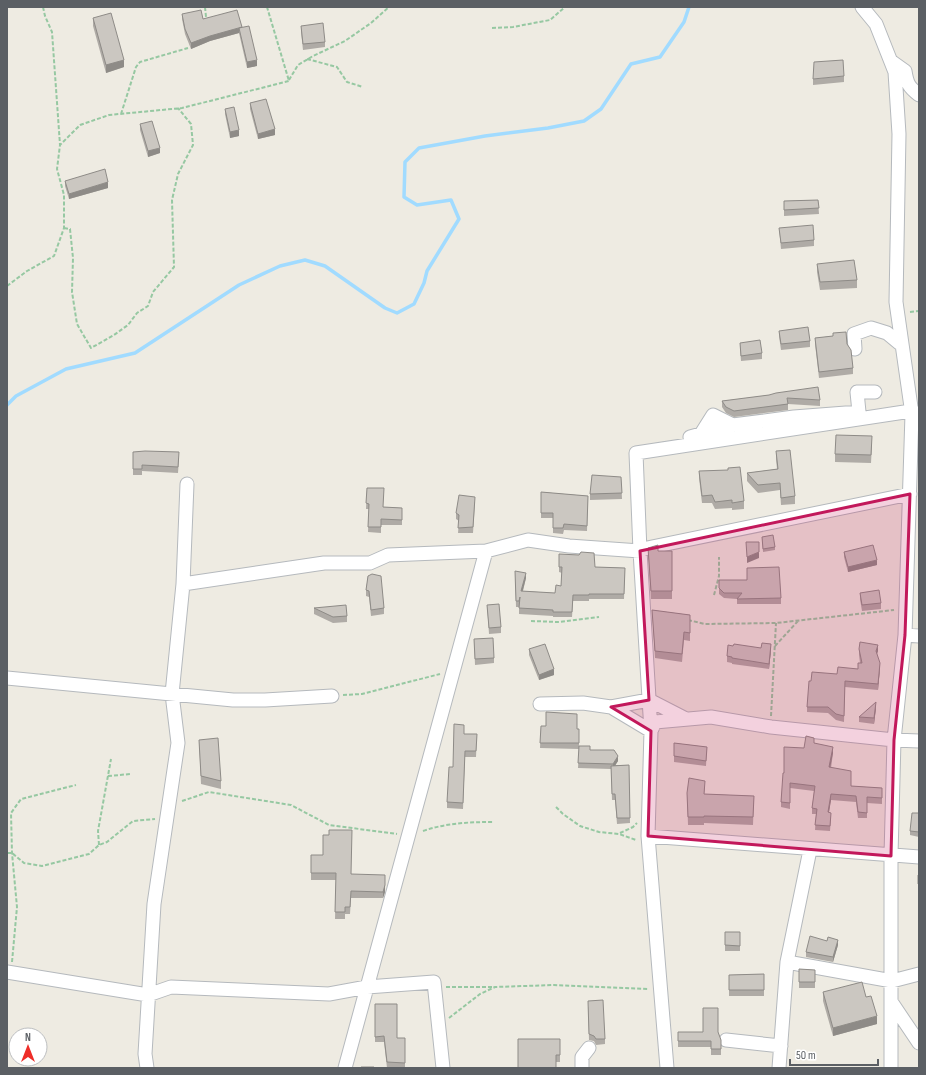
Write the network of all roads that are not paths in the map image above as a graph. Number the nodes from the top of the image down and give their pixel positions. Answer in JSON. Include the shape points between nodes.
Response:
{"nodes":[{"id":1,"x":862,"y":7,"type":"edge"},
{"id":2,"x":891,"y":61,"type":"junction"},
{"id":3,"x":919,"y":95,"type":"edge"},
{"id":4,"x":901,"y":343,"type":"junction"},
{"id":5,"x":855,"y":349,"type":"dead end"},
{"id":6,"x":875,"y":392,"type":"dead end"},
{"id":7,"x":916,"y":413,"type":"edge"},
{"id":8,"x":667,"y":448,"type":"junction"},
{"id":9,"x":187,"y":484,"type":"dead end"},
{"id":10,"x":910,"y":494,"type":"junction"},
{"id":11,"x":914,"y":526,"type":"edge"},
{"id":12,"x":486,"y":551,"type":"junction"},
{"id":13,"x":640,"y":551,"type":"junction"},
{"id":14,"x":183,"y":584,"type":"junction"},
{"id":15,"x":905,"y":635,"type":"junction"},
{"id":16,"x":919,"y":636,"type":"edge"},
{"id":17,"x":7,"y":678,"type":"edge"},
{"id":18,"x":172,"y":694,"type":"junction"},
{"id":19,"x":332,"y":696,"type":"road end"},
{"id":20,"x":649,"y":700,"type":"junction"},
{"id":21,"x":540,"y":704,"type":"dead end"},
{"id":22,"x":611,"y":707,"type":"junction"},
{"id":23,"x":686,"y":719,"type":"junction"},
{"id":24,"x":651,"y":731,"type":"junction"},
{"id":25,"x":894,"y":740,"type":"junction"},
{"id":26,"x":919,"y":741,"type":"edge"},
{"id":27,"x":648,"y":840,"type":"junction"},
{"id":28,"x":810,"y":850,"type":"junction"},
{"id":29,"x":891,"y":856,"type":"junction"},
{"id":30,"x":919,"y":857,"type":"edge"},
{"id":31,"x":787,"y":962,"type":"junction"},
{"id":32,"x":9,"y":973,"type":"edge"},
{"id":33,"x":919,"y":974,"type":"edge"},
{"id":34,"x":892,"y":981,"type":"junction"},
{"id":35,"x":367,"y":987,"type":"junction"},
{"id":36,"x":148,"y":995,"type":"junction"},
{"id":37,"x":892,"y":1003,"type":"junction"},
{"id":38,"x":726,"y":1040,"type":"dead end"},
{"id":39,"x":919,"y":1043,"type":"edge"},
{"id":40,"x":781,"y":1046,"type":"junction"},
{"id":41,"x":589,"y":1048,"type":"dead end"},
{"id":42,"x":778,"y":1066,"type":"edge"},
{"id":43,"x":147,"y":1068,"type":"edge"},
{"id":44,"x":345,"y":1068,"type":"edge"},
{"id":45,"x":443,"y":1068,"type":"edge"},
{"id":46,"x":582,"y":1068,"type":"edge"},
{"id":47,"x":667,"y":1068,"type":"edge"},
{"id":48,"x":891,"y":1068,"type":"edge"}],
"edges":[{"from":1,"to":2,"type":"street","via":[[876,24]]},
{"from":2,"to":3,"type":"street","via":[[906,71],[907,81]]},
{"from":2,"to":4,"type":"street","via":[[895,72],[899,134],[896,302]]},
{"from":4,"to":5,"type":"street","via":[[887,333],[871,328],[854,334]]},
{"from":4,"to":7,"type":"street"},
{"from":6,"to":8,"type":"street","via":[[857,392],[859,412],[733,425],[671,443]]},
{"from":7,"to":8,"type":"street","via":[[912,411]]},
{"from":7,"to":10,"type":"street"},
{"from":8,"to":13,"type":"street","via":[[636,452]]},
{"from":9,"to":14,"type":"street"},
{"from":10,"to":11,"type":"street"},
{"from":10,"to":13,"type":"street"},
{"from":11,"to":15,"type":"street"},
{"from":12,"to":13,"type":"street","via":[[528,540]]},
{"from":12,"to":14,"type":"street","via":[[388,555],[370,563],[324,563]]},
{"from":12,"to":35,"type":"street"},
{"from":13,"to":20,"type":"street"},
{"from":14,"to":18,"type":"street"},
{"from":15,"to":16,"type":"street"},
{"from":15,"to":25,"type":"street"},
{"from":17,"to":18,"type":"street"},
{"from":18,"to":19,"type":"street","via":[[233,700]]},
{"from":18,"to":36,"type":"street","via":[[178,743],[154,904]]},
{"from":20,"to":22,"type":"street"},
{"from":20,"to":23,"type":"street"},
{"from":20,"to":24,"type":"street"},
{"from":21,"to":22,"type":"street","via":[[583,703]]},
{"from":22,"to":24,"type":"street"},
{"from":23,"to":24,"type":"street","via":[[655,722]]},
{"from":23,"to":25,"type":"street","via":[[711,717],[771,727]]},
{"from":24,"to":27,"type":"street"},
{"from":25,"to":26,"type":"street"},
{"from":25,"to":29,"type":"street"},
{"from":27,"to":28,"type":"street"},
{"from":27,"to":47,"type":"street"},
{"from":28,"to":29,"type":"street"},
{"from":28,"to":31,"type":"street"},
{"from":29,"to":30,"type":"street"},
{"from":29,"to":34,"type":"street"},
{"from":31,"to":34,"type":"street"},
{"from":31,"to":40,"type":"street"},
{"from":32,"to":36,"type":"street"},
{"from":33,"to":34,"type":"street"},
{"from":34,"to":37,"type":"street"},
{"from":35,"to":36,"type":"street","via":[[330,994],[171,987]]},
{"from":35,"to":44,"type":"street"},
{"from":35,"to":45,"type":"street","via":[[434,982]]},
{"from":36,"to":43,"type":"street","via":[[145,1054]]},
{"from":37,"to":39,"type":"street"},
{"from":37,"to":48,"type":"street"},
{"from":38,"to":40,"type":"street"},
{"from":40,"to":42,"type":"street"},
{"from":41,"to":46,"type":"street","via":[[582,1056]]}]}
